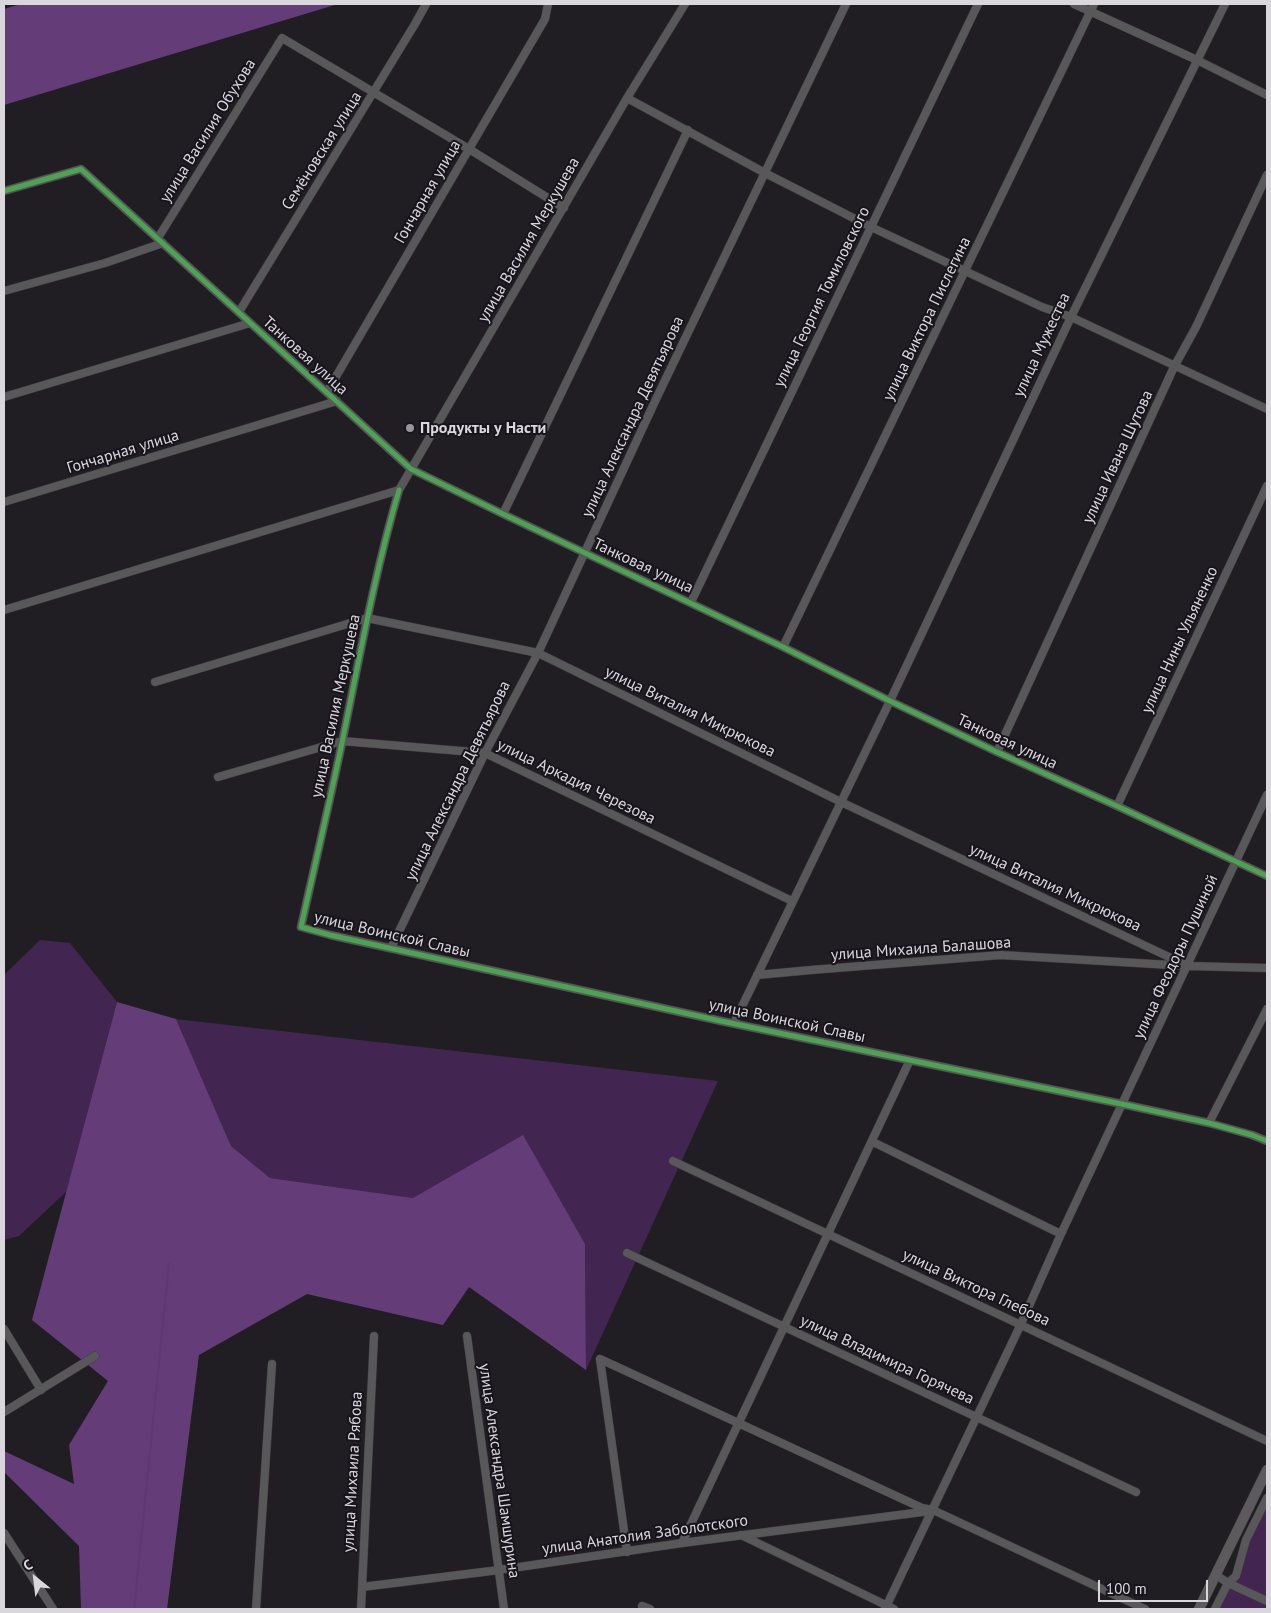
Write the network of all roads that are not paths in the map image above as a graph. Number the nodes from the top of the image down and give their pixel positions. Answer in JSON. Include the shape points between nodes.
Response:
{"nodes":[{"id":1,"x":426,"y":4,"type":"edge"},
{"id":2,"x":548,"y":4,"type":"edge"},
{"id":3,"x":685,"y":4,"type":"edge"},
{"id":4,"x":846,"y":4,"type":"edge"},
{"id":5,"x":978,"y":4,"type":"edge"},
{"id":6,"x":1074,"y":4,"type":"edge"},
{"id":7,"x":1094,"y":4,"type":"edge"},
{"id":8,"x":1225,"y":4,"type":"edge"},
{"id":9,"x":1090,"y":12,"type":"junction"},
{"id":10,"x":1197,"y":60,"type":"junction"},
{"id":11,"x":374,"y":92,"type":"junction"},
{"id":12,"x":1267,"y":95,"type":"edge"},
{"id":13,"x":627,"y":98,"type":"junction"},
{"id":14,"x":688,"y":130,"type":"junction"},
{"id":15,"x":469,"y":149,"type":"junction"},
{"id":16,"x":765,"y":173,"type":"junction"},
{"id":17,"x":1267,"y":174,"type":"edge"},
{"id":18,"x":4,"y":191,"type":"edge"},
{"id":19,"x":564,"y":208,"type":"junction"},
{"id":20,"x":871,"y":227,"type":"junction"},
{"id":21,"x":161,"y":241,"type":"junction"},
{"id":22,"x":967,"y":270,"type":"junction"},
{"id":23,"x":4,"y":291,"type":"edge"},
{"id":24,"x":239,"y":312,"type":"junction"},
{"id":25,"x":1070,"y":317,"type":"junction"},
{"id":26,"x":250,"y":323,"type":"junction"},
{"id":27,"x":1174,"y":367,"type":"junction"},
{"id":28,"x":326,"y":392,"type":"junction"},
{"id":29,"x":4,"y":397,"type":"edge"},
{"id":30,"x":337,"y":402,"type":"junction"},
{"id":31,"x":1267,"y":409,"type":"edge"},
{"id":32,"x":411,"y":469,"type":"junction"},
{"id":33,"x":1267,"y":486,"type":"edge"},
{"id":34,"x":399,"y":490,"type":"junction"},
{"id":35,"x":4,"y":502,"type":"edge"},
{"id":36,"x":503,"y":514,"type":"junction"},
{"id":37,"x":585,"y":553,"type":"junction"},
{"id":38,"x":691,"y":602,"type":"junction"},
{"id":39,"x":4,"y":610,"type":"edge"},
{"id":40,"x":367,"y":618,"type":"junction"},
{"id":41,"x":784,"y":647,"type":"junction"},
{"id":42,"x":538,"y":653,"type":"junction"},
{"id":43,"x":155,"y":682,"type":"dead end"},
{"id":44,"x":890,"y":701,"type":"junction"},
{"id":45,"x":342,"y":741,"type":"junction"},
{"id":46,"x":997,"y":752,"type":"junction"},
{"id":47,"x":485,"y":753,"type":"junction"},
{"id":48,"x":218,"y":777,"type":"dead end"},
{"id":49,"x":1267,"y":795,"type":"edge"},
{"id":50,"x":841,"y":802,"type":"junction"},
{"id":51,"x":1117,"y":806,"type":"junction"},
{"id":52,"x":1236,"y":862,"type":"junction"},
{"id":53,"x":1267,"y":876,"type":"edge"},
{"id":54,"x":792,"y":901,"type":"junction"},
{"id":55,"x":301,"y":927,"type":"joint"},
{"id":56,"x":390,"y":948,"type":"junction"},
{"id":57,"x":1188,"y":966,"type":"junction"},
{"id":58,"x":1267,"y":968,"type":"edge"},
{"id":59,"x":758,"y":976,"type":"junction"},
{"id":60,"x":1267,"y":1009,"type":"edge"},
{"id":61,"x":734,"y":1024,"type":"junction"},
{"id":62,"x":910,"y":1060,"type":"junction"},
{"id":63,"x":1122,"y":1104,"type":"junction"},
{"id":64,"x":1209,"y":1123,"type":"junction"},
{"id":65,"x":1267,"y":1141,"type":"edge"},
{"id":66,"x":873,"y":1142,"type":"junction"},
{"id":67,"x":672,"y":1161,"type":"dead end"},
{"id":68,"x":828,"y":1234,"type":"junction"},
{"id":69,"x":1061,"y":1234,"type":"junction"},
{"id":70,"x":627,"y":1253,"type":"dead end"},
{"id":71,"x":1021,"y":1324,"type":"junction"},
{"id":72,"x":785,"y":1327,"type":"junction"},
{"id":73,"x":4,"y":1329,"type":"edge"},
{"id":74,"x":374,"y":1336,"type":"dead end"},
{"id":75,"x":467,"y":1336,"type":"dead end"},
{"id":76,"x":95,"y":1356,"type":"dead end"},
{"id":77,"x":272,"y":1364,"type":"dead end"},
{"id":78,"x":41,"y":1390,"type":"junction"},
{"id":79,"x":4,"y":1412,"type":"edge"},
{"id":80,"x":975,"y":1418,"type":"junction"},
{"id":81,"x":739,"y":1424,"type":"junction"},
{"id":82,"x":1267,"y":1441,"type":"edge"},
{"id":83,"x":1267,"y":1470,"type":"edge"},
{"id":84,"x":1136,"y":1492,"type":"dead end"},
{"id":85,"x":1267,"y":1498,"type":"edge"},
{"id":86,"x":933,"y":1510,"type":"junction"},
{"id":87,"x":1264,"y":1511,"type":"edge"},
{"id":88,"x":4,"y":1533,"type":"edge"},
{"id":89,"x":741,"y":1535,"type":"junction"},
{"id":90,"x":682,"y":1543,"type":"junction"},
{"id":91,"x":627,"y":1552,"type":"junction"},
{"id":92,"x":499,"y":1570,"type":"junction"},
{"id":93,"x":1216,"y":1575,"type":"junction"},
{"id":94,"x":1228,"y":1583,"type":"junction"},
{"id":95,"x":362,"y":1587,"type":"junction"},
{"id":96,"x":1267,"y":1601,"type":"edge"},
{"id":97,"x":888,"y":1608,"type":"edge"},
{"id":98,"x":53,"y":1609,"type":"edge"},
{"id":99,"x":256,"y":1609,"type":"edge"},
{"id":100,"x":361,"y":1609,"type":"edge"},
{"id":101,"x":504,"y":1609,"type":"edge"},
{"id":102,"x":1145,"y":1609,"type":"edge"},
{"id":103,"x":1199,"y":1609,"type":"edge"},
{"id":104,"x":1215,"y":1609,"type":"edge"}],
"edges":[{"from":1,"to":11,"type":"street","name":"Семёновская улица"},
{"from":2,"to":15,"type":"street","name":"Гончарная улица","via":[[545,19]]},
{"from":3,"to":13,"type":"street","name":"улица Василия Меркушева"},
{"from":4,"to":16,"type":"street","name":"улица Александра Девятьярова"},
{"from":5,"to":20,"type":"street","name":"улица Георгия Томиловского"},
{"from":6,"to":9,"type":"street"},
{"from":7,"to":9,"type":"street","name":"улица Виктора Пислегина"},
{"from":8,"to":10,"type":"street","name":"улица Мужества"},
{"from":9,"to":10,"type":"street"},
{"from":9,"to":22,"type":"street","name":"улица Виктора Пислегина"},
{"from":10,"to":12,"type":"street"},
{"from":10,"to":25,"type":"street","name":"улица Мужества"},
{"from":11,"to":15,"type":"street"},
{"from":11,"to":21,"type":"street","name":"улица Василия Обухова","via":[[282,38]]},
{"from":11,"to":24,"type":"street","name":"Семёновская улица"},
{"from":13,"to":14,"type":"street"},
{"from":13,"to":19,"type":"street","name":"улица Василия Меркушева"},
{"from":14,"to":16,"type":"street"},
{"from":14,"to":36,"type":"street"},
{"from":15,"to":19,"type":"street"},
{"from":15,"to":28,"type":"street","name":"Гончарная улица"},
{"from":16,"to":20,"type":"street"},
{"from":16,"to":37,"type":"street","name":"улица Александра Девятьярова"},
{"from":17,"to":27,"type":"street","name":"улица Ивана Шутова"},
{"from":18,"to":21,"type":"street","name":"Танковая улица","via":[[81,168]]},
{"from":19,"to":32,"type":"street","name":"улица Василия Меркушева"},
{"from":20,"to":22,"type":"street"},
{"from":20,"to":38,"type":"street","name":"улица Георгия Томиловского"},
{"from":21,"to":23,"type":"street","via":[[105,263]]},
{"from":21,"to":24,"type":"street","name":"Танковая улица"},
{"from":22,"to":25,"type":"street","via":[[1042,308]]},
{"from":22,"to":41,"type":"street","name":"улица Виктора Пислегина"},
{"from":24,"to":26,"type":"street","name":"Танковая улица"},
{"from":25,"to":27,"type":"street"},
{"from":25,"to":44,"type":"street","name":"улица Мужества"},
{"from":26,"to":28,"type":"street","name":"Танковая улица"},
{"from":26,"to":29,"type":"street"},
{"from":27,"to":31,"type":"street"},
{"from":27,"to":46,"type":"street","name":"улица Ивана Шутова"},
{"from":28,"to":30,"type":"street","name":"Танковая улица"},
{"from":30,"to":32,"type":"street","name":"Танковая улица"},
{"from":30,"to":35,"type":"street","name":"Гончарная улица"},
{"from":32,"to":34,"type":"street","name":"улица Василия Меркушева"},
{"from":32,"to":36,"type":"street","name":"Танковая улица"},
{"from":33,"to":51,"type":"street","name":"улица Нины Ульяненко"},
{"from":34,"to":39,"type":"street"},
{"from":34,"to":40,"type":"street","name":"улица Василия Меркушева"},
{"from":36,"to":37,"type":"street","name":"Танковая улица"},
{"from":37,"to":38,"type":"street","name":"Танковая улица"},
{"from":37,"to":42,"type":"street","name":"улица Александра Девятьярова"},
{"from":38,"to":41,"type":"street","name":"Танковая улица"},
{"from":40,"to":42,"type":"street","name":"улица Виталия Микрюкова"},
{"from":40,"to":43,"type":"street","name":"улица Виталия Микрюкова"},
{"from":40,"to":45,"type":"street","name":"улица Василия Меркушева"},
{"from":41,"to":44,"type":"street","name":"Танковая улица"},
{"from":42,"to":47,"type":"street","name":"улица Александра Девятьярова"},
{"from":42,"to":50,"type":"street","name":"улица Виталия Микрюкова"},
{"from":44,"to":46,"type":"street","name":"Танковая улица"},
{"from":44,"to":50,"type":"street","name":"улица Мужества"},
{"from":45,"to":47,"type":"street","name":"улица Аркадия Черезова"},
{"from":45,"to":48,"type":"street","name":"улица Аркадия Черезова"},
{"from":45,"to":55,"type":"street","name":"улица Василия Меркушева"},
{"from":46,"to":51,"type":"street","name":"Танковая улица"},
{"from":47,"to":54,"type":"street","name":"улица Аркадия Черезова"},
{"from":47,"to":56,"type":"street","name":"улица Александра Девятьярова"},
{"from":49,"to":52,"type":"street","name":"улица Феодоры Пушиной"},
{"from":50,"to":54,"type":"street","name":"улица Мужества"},
{"from":50,"to":57,"type":"street","name":"улица Виталия Микрюкова"},
{"from":51,"to":52,"type":"street","name":"Танковая улица"},
{"from":52,"to":53,"type":"street","name":"Танковая улица"},
{"from":52,"to":57,"type":"street","name":"улица Феодоры Пушиной"},
{"from":54,"to":59,"type":"street","name":"улица Мужества"},
{"from":55,"to":56,"type":"street","name":"улица Воинской Славы"},
{"from":56,"to":61,"type":"street","name":"улица Воинской Славы"},
{"from":57,"to":58,"type":"street","name":"улица Михаила Балашова"},
{"from":57,"to":59,"type":"street","name":"улица Михаила Балашова","via":[[1000,955]]},
{"from":57,"to":63,"type":"street","name":"улица Феодоры Пушиной"},
{"from":59,"to":61,"type":"street","name":"улица Мужества"},
{"from":60,"to":64,"type":"street"},
{"from":61,"to":62,"type":"street","name":"улица Воинской Славы"},
{"from":62,"to":63,"type":"street","name":"улица Воинской Славы"},
{"from":62,"to":66,"type":"street"},
{"from":63,"to":64,"type":"street","name":"улица Воинской Славы"},
{"from":63,"to":69,"type":"street","name":"улица Феодоры Пушиной"},
{"from":64,"to":65,"type":"street","name":"улица Воинской Славы"},
{"from":66,"to":68,"type":"street"},
{"from":66,"to":69,"type":"street"},
{"from":67,"to":68,"type":"street","name":"улица Виктора Глебова"},
{"from":68,"to":71,"type":"street","name":"улица Виктора Глебова"},
{"from":68,"to":72,"type":"street"},
{"from":69,"to":71,"type":"street","name":"улица Феодоры Пушиной"},
{"from":70,"to":72,"type":"street","name":"улица Владимира Горячева"},
{"from":71,"to":80,"type":"street","name":"улица Феодоры Пушиной"},
{"from":71,"to":82,"type":"street","name":"улица Виктора Глебова"},
{"from":72,"to":80,"type":"street","name":"улица Владимира Горячева"},
{"from":72,"to":81,"type":"street"},
{"from":73,"to":78,"type":"street"},
{"from":74,"to":95,"type":"street","name":"улица Михаила Рябова"},
{"from":75,"to":92,"type":"street","name":"улица Александра Шамшурина"},
{"from":76,"to":78,"type":"street"},
{"from":77,"to":99,"type":"street"},
{"from":78,"to":79,"type":"street"},
{"from":80,"to":84,"type":"street","name":"улица Владимира Горячева"},
{"from":80,"to":86,"type":"street","name":"улица Феодоры Пушиной"},
{"from":81,"to":86,"type":"street","via":[[913,1504]]},
{"from":81,"to":90,"type":"street"},
{"from":81,"to":91,"type":"street","via":[[600,1359]]},
{"from":83,"to":93,"type":"street"},
{"from":85,"to":87,"type":"street"},
{"from":86,"to":89,"type":"street","name":"улица Анатолия Заболотского"},
{"from":86,"to":97,"type":"street","name":"улица Феодоры Пушиной"},
{"from":86,"to":102,"type":"street"},
{"from":87,"to":94,"type":"street","via":[[1246,1540],[1236,1576]]},
{"from":88,"to":98,"type":"street"},
{"from":89,"to":90,"type":"street","name":"улица Анатолия Заболотского"},
{"from":89,"to":97,"type":"street"},
{"from":90,"to":91,"type":"street","name":"улица Анатолия Заболотского"},
{"from":91,"to":92,"type":"street","name":"улица Анатолия Заболотского"},
{"from":92,"to":95,"type":"street","name":"улица Анатолия Заболотского"},
{"from":92,"to":101,"type":"street","name":"улица Александра Шамшурина"},
{"from":93,"to":94,"type":"street"},
{"from":93,"to":103,"type":"street"},
{"from":94,"to":96,"type":"street"},
{"from":94,"to":104,"type":"street"},
{"from":95,"to":100,"type":"street","name":"улица Михаила Рябова"}]}
